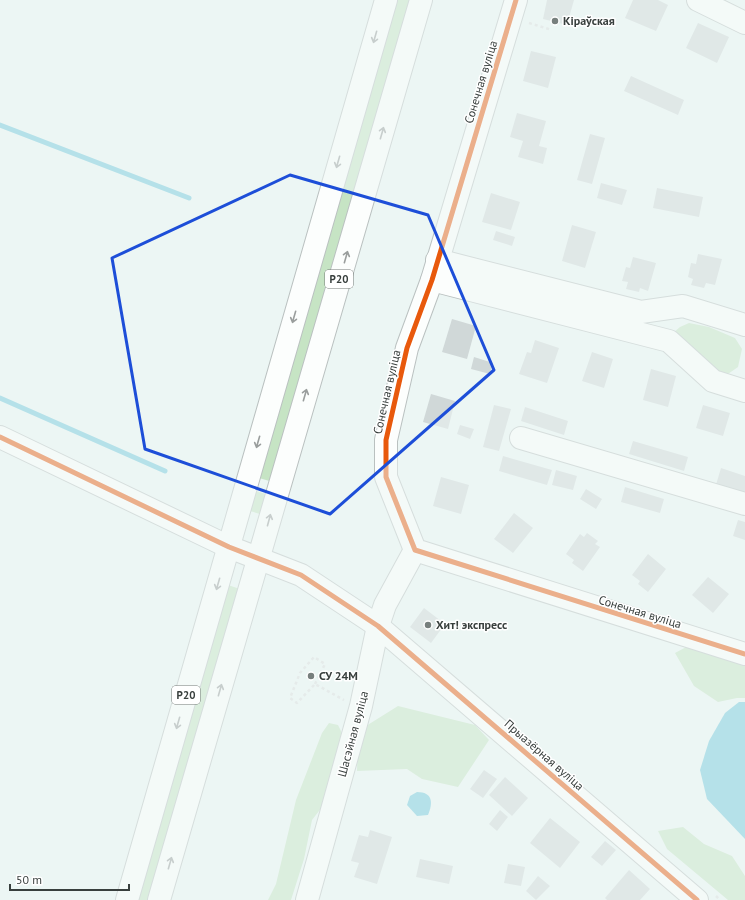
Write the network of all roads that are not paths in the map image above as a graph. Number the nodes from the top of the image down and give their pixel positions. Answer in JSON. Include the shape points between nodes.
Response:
{"nodes":[{"id":1,"x":386,"y":0,"type":"edge"},
{"id":2,"x":422,"y":0,"type":"edge"},
{"id":3,"x":698,"y":0,"type":"edge"},
{"id":4,"x":514,"y":9,"type":"edge"},
{"id":5,"x":745,"y":23,"type":"edge"},
{"id":6,"x":434,"y":270,"type":"junction"},
{"id":7,"x":639,"y":322,"type":"junction"},
{"id":8,"x":745,"y":324,"type":"edge"},
{"id":9,"x":745,"y":391,"type":"edge"},
{"id":10,"x":0,"y":437,"type":"edge"},
{"id":11,"x":521,"y":438,"type":"dead end"},
{"id":12,"x":745,"y":504,"type":"edge"},
{"id":13,"x":229,"y":547,"type":"junction"},
{"id":14,"x":415,"y":550,"type":"junction"},
{"id":15,"x":259,"y":558,"type":"junction"},
{"id":16,"x":378,"y":626,"type":"junction"},
{"id":17,"x":745,"y":654,"type":"edge"},
{"id":18,"x":127,"y":900,"type":"edge"},
{"id":19,"x":159,"y":900,"type":"edge"},
{"id":20,"x":307,"y":900,"type":"edge"},
{"id":21,"x":697,"y":900,"type":"edge"}],
"edges":[{"from":1,"to":13,"type":"street","number":"Р20","one_way":true},
{"from":15,"to":2,"type":"street","number":"Р20","one_way":true},
{"from":3,"to":5,"type":"street"},
{"from":4,"to":6,"type":"street","name":"Сонечная вуліца"},
{"from":6,"to":7,"type":"street"},
{"from":6,"to":14,"type":"street","name":"Сонечная вуліца","via":[[407,348],[386,440],[386,477]]},
{"from":7,"to":8,"type":"street","via":[[683,306]]},
{"from":7,"to":9,"type":"street","via":[[669,341],[713,381]]},
{"from":10,"to":13,"type":"street","name":"Прыазёрная вуліца"},
{"from":11,"to":12,"type":"street"},
{"from":13,"to":15,"type":"street","name":"Прыазёрная вуліца"},
{"from":13,"to":18,"type":"street","number":"Р20","one_way":true},
{"from":14,"to":16,"type":"street","name":"Шасэйная вуліца","via":[[385,604]]},
{"from":14,"to":17,"type":"street","name":"Сонечная вуліца"},
{"from":15,"to":16,"type":"street","name":"Прыазёрная вуліца","via":[[301,574]]},
{"from":19,"to":15,"type":"street","number":"Р20","one_way":true},
{"from":16,"to":20,"type":"street","name":"Шасэйная вуліца","via":[[361,706]]},
{"from":16,"to":21,"type":"street","name":"Прыазёрная вуліца"}]}
